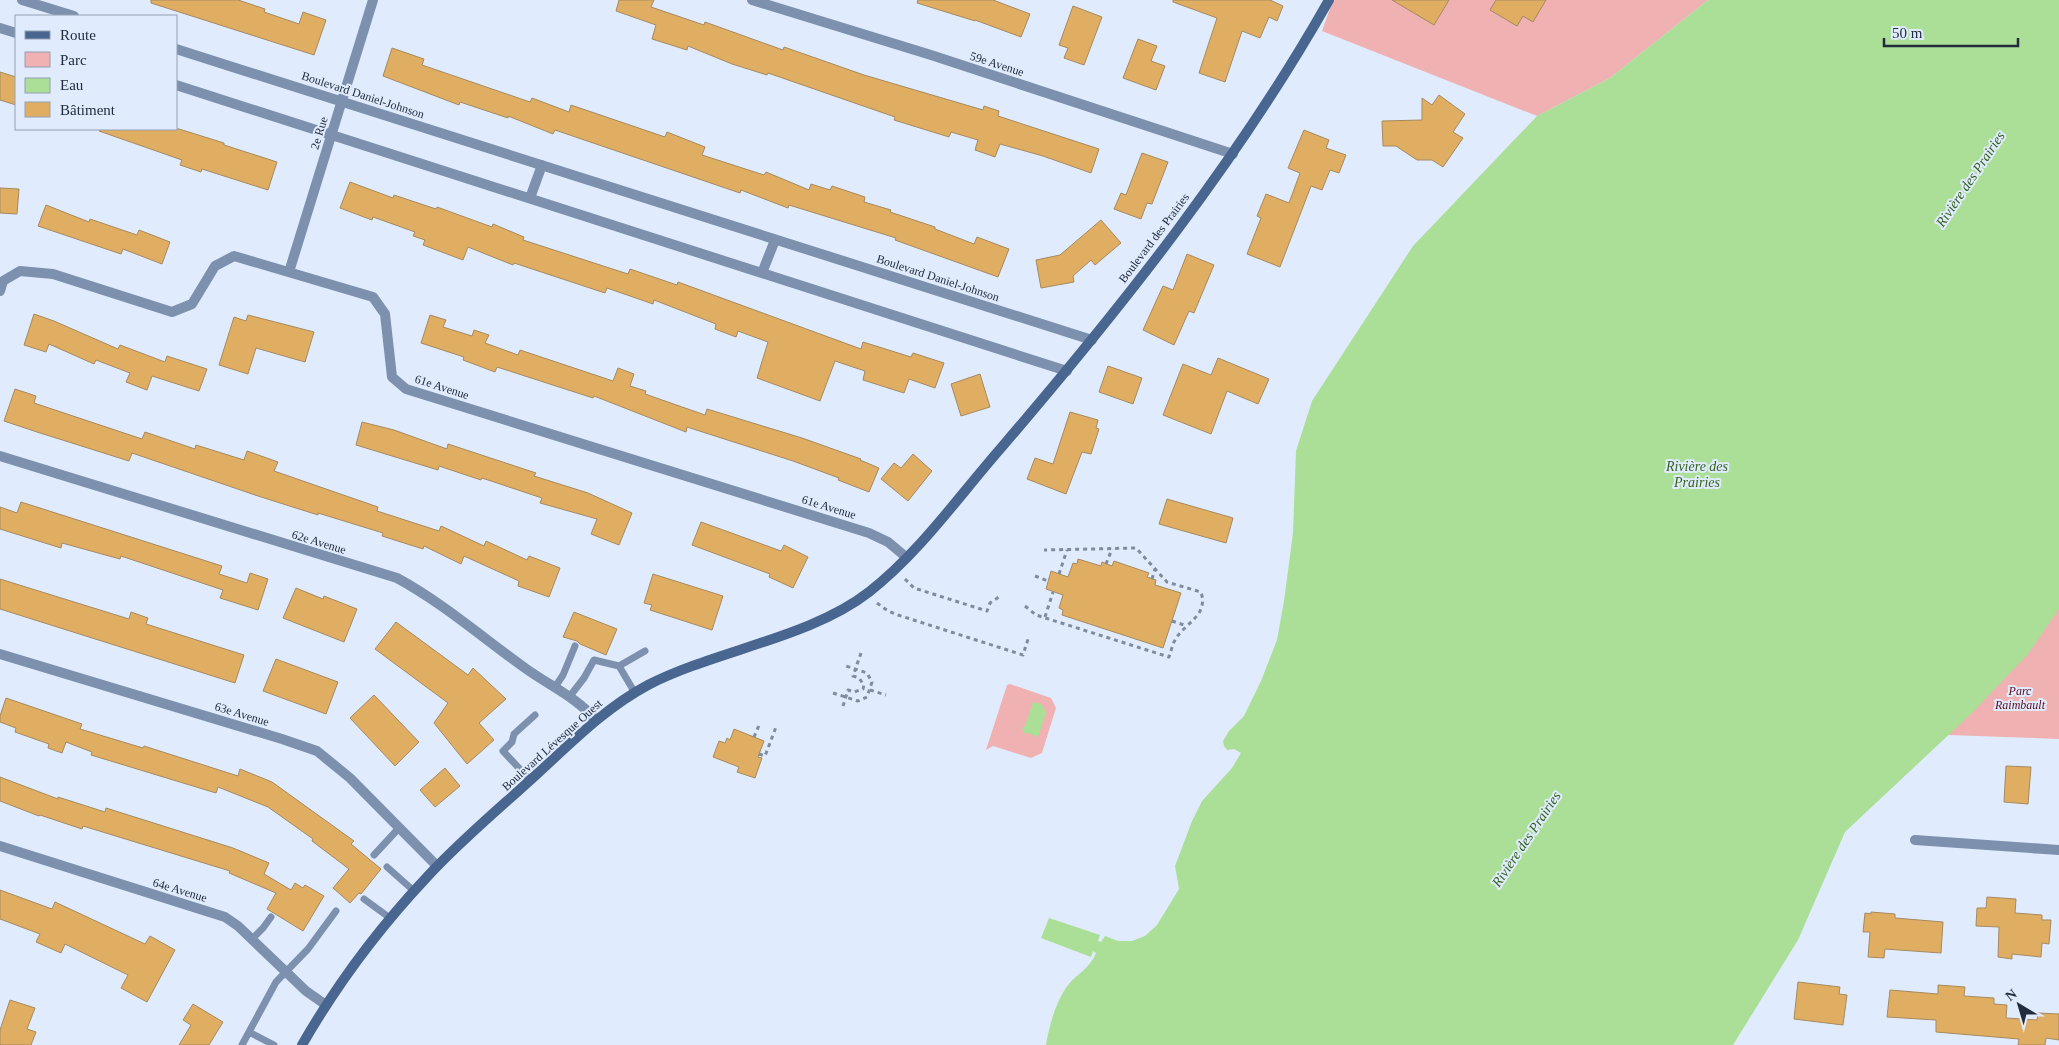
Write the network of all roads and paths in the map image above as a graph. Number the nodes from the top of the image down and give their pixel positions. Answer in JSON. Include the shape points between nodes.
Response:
{"nodes":[{"id":1,"x":22,"y":0,"type":"edge"},
{"id":2,"x":373,"y":0,"type":"edge"},
{"id":3,"x":752,"y":0,"type":"edge"},
{"id":4,"x":1329,"y":0,"type":"edge"},
{"id":5,"x":71,"y":15,"type":"edge"},
{"id":6,"x":0,"y":28,"type":"edge"},
{"id":7,"x":15,"y":33,"type":"edge"},
{"id":8,"x":178,"y":50,"type":"edge"},
{"id":9,"x":178,"y":86,"type":"edge"},
{"id":10,"x":342,"y":102,"type":"junction"},
{"id":11,"x":332,"y":135,"type":"junction"},
{"id":12,"x":1233,"y":154,"type":"junction"},
{"id":13,"x":542,"y":165,"type":"junction"},
{"id":14,"x":530,"y":198,"type":"junction"},
{"id":15,"x":776,"y":240,"type":"junction"},
{"id":16,"x":289,"y":272,"type":"junction"},
{"id":17,"x":762,"y":273,"type":"junction"},
{"id":18,"x":0,"y":291,"type":"edge"},
{"id":19,"x":1092,"y":340,"type":"junction"},
{"id":20,"x":1067,"y":371,"type":"junction"},
{"id":21,"x":0,"y":456,"type":"edge"},
{"id":22,"x":976,"y":476,"type":"joint"},
{"id":23,"x":1112,"y":549,"type":"junction"},
{"id":24,"x":1044,"y":550,"type":"dead end"},
{"id":25,"x":1066,"y":550,"type":"junction"},
{"id":26,"x":906,"y":557,"type":"junction"},
{"id":27,"x":1106,"y":564,"type":"dead end"},
{"id":28,"x":1155,"y":569,"type":"junction"},
{"id":29,"x":1059,"y":574,"type":"dead end"},
{"id":30,"x":1035,"y":576,"type":"dead end"},
{"id":31,"x":905,"y":579,"type":"dead end"},
{"id":32,"x":1152,"y":579,"type":"dead end"},
{"id":33,"x":1048,"y":581,"type":"dead end"},
{"id":34,"x":1053,"y":592,"type":"dead end"},
{"id":35,"x":999,"y":597,"type":"dead end"},
{"id":36,"x":877,"y":603,"type":"dead end"},
{"id":37,"x":1025,"y":606,"type":"dead end"},
{"id":38,"x":1045,"y":617,"type":"junction"},
{"id":39,"x":1172,"y":621,"type":"dead end"},
{"id":40,"x":1187,"y":626,"type":"junction"},
{"id":41,"x":1029,"y":636,"type":"dead end"},
{"id":42,"x":575,"y":646,"type":"dead end"},
{"id":43,"x":1157,"y":646,"type":"dead end"},
{"id":44,"x":645,"y":651,"type":"dead end"},
{"id":45,"x":861,"y":652,"type":"dead end"},
{"id":46,"x":1154,"y":652,"type":"junction"},
{"id":47,"x":0,"y":654,"type":"edge"},
{"id":48,"x":843,"y":665,"type":"dead end"},
{"id":49,"x":619,"y":666,"type":"junction"},
{"id":50,"x":856,"y":669,"type":"junction"},
{"id":51,"x":555,"y":687,"type":"junction"},
{"id":52,"x":870,"y":690,"type":"junction"},
{"id":53,"x":635,"y":693,"type":"junction"},
{"id":54,"x":833,"y":693,"type":"dead end"},
{"id":55,"x":886,"y":695,"type":"dead end"},
{"id":56,"x":570,"y":696,"type":"junction"},
{"id":57,"x":846,"y":698,"type":"junction"},
{"id":58,"x":843,"y":706,"type":"dead end"},
{"id":59,"x":535,"y":715,"type":"dead end"},
{"id":60,"x":596,"y":720,"type":"junction"},
{"id":61,"x":760,"y":723,"type":"dead end"},
{"id":62,"x":776,"y":727,"type":"dead end"},
{"id":63,"x":754,"y":737,"type":"dead end"},
{"id":64,"x":760,"y":754,"type":"dead end"},
{"id":65,"x":530,"y":780,"type":"junction"},
{"id":66,"x":399,"y":828,"type":"junction"},
{"id":67,"x":1915,"y":840,"type":"dead end"},
{"id":68,"x":0,"y":846,"type":"edge"},
{"id":69,"x":2059,"y":850,"type":"edge"},
{"id":70,"x":374,"y":855,"type":"dead end"},
{"id":71,"x":437,"y":866,"type":"junction"},
{"id":72,"x":387,"y":867,"type":"dead end"},
{"id":73,"x":414,"y":891,"type":"junction"},
{"id":74,"x":364,"y":899,"type":"dead end"},
{"id":75,"x":336,"y":911,"type":"dead end"},
{"id":76,"x":271,"y":917,"type":"dead end"},
{"id":77,"x":390,"y":918,"type":"junction"},
{"id":78,"x":252,"y":939,"type":"junction"},
{"id":79,"x":285,"y":971,"type":"junction"},
{"id":80,"x":326,"y":1005,"type":"junction"},
{"id":81,"x":249,"y":1032,"type":"junction"},
{"id":82,"x":242,"y":1045,"type":"edge"},
{"id":83,"x":274,"y":1045,"type":"edge"},
{"id":84,"x":302,"y":1045,"type":"edge"}],
"edges":[{"from":1,"to":5,"type":"street"},
{"from":2,"to":10,"type":"street","name":"2e Rue"},
{"from":3,"to":12,"type":"street","name":"59e Avenue"},
{"from":4,"to":12,"type":"street","name":"Boulevard des Prairies"},
{"from":6,"to":7,"type":"street"},
{"from":8,"to":10,"type":"street","name":"Boulevard Daniel-Johnson"},
{"from":9,"to":11,"type":"street"},
{"from":10,"to":11,"type":"street","name":"2e Rue"},
{"from":10,"to":13,"type":"street","name":"Boulevard Daniel-Johnson"},
{"from":11,"to":14,"type":"street"},
{"from":11,"to":16,"type":"street","name":"2e Rue"},
{"from":12,"to":19,"type":"street","name":"Boulevard des Prairies"},
{"from":13,"to":14,"type":"street"},
{"from":13,"to":15,"type":"street","name":"Boulevard Daniel-Johnson"},
{"from":14,"to":17,"type":"street"},
{"from":15,"to":17,"type":"street"},
{"from":15,"to":19,"type":"street","name":"Boulevard Daniel-Johnson"},
{"from":16,"to":18,"type":"street","name":"61e Avenue","via":[[234,256],[215,266],[192,304],[172,312],[53,274],[20,271],[3,281]]},
{"from":16,"to":26,"type":"street","name":"61e Avenue","via":[[373,297],[385,314],[392,377],[406,389],[869,533],[888,542]]},
{"from":17,"to":20,"type":"street"},
{"from":19,"to":20,"type":"street","name":"Boulevard des Prairies"},
{"from":20,"to":22,"type":"street","name":"Boulevard des Prairies"},
{"from":21,"to":51,"type":"street","name":"62e Avenue","via":[[397,578],[420,590],[527,670]]},
{"from":22,"to":26,"type":"street","name":"Boulevard Lévesque Ouest"},
{"from":23,"to":25,"type":"path"},
{"from":23,"to":27,"type":"path"},
{"from":23,"to":28,"type":"path","via":[[1136,548]]},
{"from":24,"to":25,"type":"path"},
{"from":25,"to":29,"type":"path"},
{"from":26,"to":53,"type":"street","name":"Boulevard Lévesque Ouest","via":[[868,592],[832,614],[681,671]]},
{"from":28,"to":32,"type":"path"},
{"from":28,"to":40,"type":"path","via":[[1167,582],[1201,592],[1204,601],[1201,611]]},
{"from":30,"to":33,"type":"path"},
{"from":31,"to":35,"type":"path","via":[[914,588],[987,611],[990,603]]},
{"from":34,"to":38,"type":"path"},
{"from":36,"to":41,"type":"path","via":[[898,615],[1023,655]]},
{"from":37,"to":38,"type":"path","via":[[1036,615]]},
{"from":38,"to":46,"type":"path"},
{"from":39,"to":40,"type":"path"},
{"from":40,"to":46,"type":"path","via":[[1174,641],[1169,657]]},
{"from":42,"to":51,"type":"lane"},
{"from":43,"to":46,"type":"path"},
{"from":44,"to":49,"type":"lane"},
{"from":45,"to":50,"type":"path"},
{"from":47,"to":66,"type":"street","name":"63e Avenue","via":[[317,751],[350,778]]},
{"from":48,"to":50,"type":"path"},
{"from":49,"to":53,"type":"lane"},
{"from":49,"to":56,"type":"lane","via":[[594,660]]},
{"from":50,"to":52,"type":"path","via":[[867,673],[872,682]]},
{"from":50,"to":57,"type":"path","via":[[853,676],[864,685],[854,692],[848,690]]},
{"from":51,"to":56,"type":"street","name":"62e Avenue"},
{"from":52,"to":55,"type":"path"},
{"from":52,"to":57,"type":"path","via":[[858,701]]},
{"from":53,"to":60,"type":"street","name":"Boulevard Lévesque Ouest"},
{"from":54,"to":57,"type":"path"},
{"from":56,"to":60,"type":"street","name":"62e Avenue"},
{"from":57,"to":58,"type":"path"},
{"from":59,"to":65,"type":"lane","via":[[514,734],[512,742],[503,751]]},
{"from":60,"to":65,"type":"street","name":"Boulevard Lévesque Ouest"},
{"from":61,"to":63,"type":"path"},
{"from":62,"to":64,"type":"path","via":[[765,756]]},
{"from":65,"to":71,"type":"street","name":"Boulevard Lévesque Ouest"},
{"from":66,"to":70,"type":"lane"},
{"from":66,"to":71,"type":"street","name":"63e Avenue"},
{"from":67,"to":69,"type":"street"},
{"from":68,"to":78,"type":"street","name":"64e Avenue","via":[[218,914]]},
{"from":71,"to":73,"type":"street","name":"Boulevard Lévesque Ouest"},
{"from":72,"to":73,"type":"lane"},
{"from":73,"to":77,"type":"street","name":"Boulevard Lévesque Ouest"},
{"from":74,"to":77,"type":"lane"},
{"from":75,"to":79,"type":"lane","via":[[308,949]]},
{"from":76,"to":78,"type":"lane"},
{"from":77,"to":80,"type":"street","name":"Boulevard Lévesque Ouest"},
{"from":78,"to":79,"type":"street","name":"64e Avenue"},
{"from":79,"to":80,"type":"street","name":"64e Avenue"},
{"from":79,"to":81,"type":"lane"},
{"from":80,"to":84,"type":"street","name":"Boulevard Lévesque Ouest"},
{"from":81,"to":82,"type":"lane"},
{"from":81,"to":83,"type":"lane"}]}
